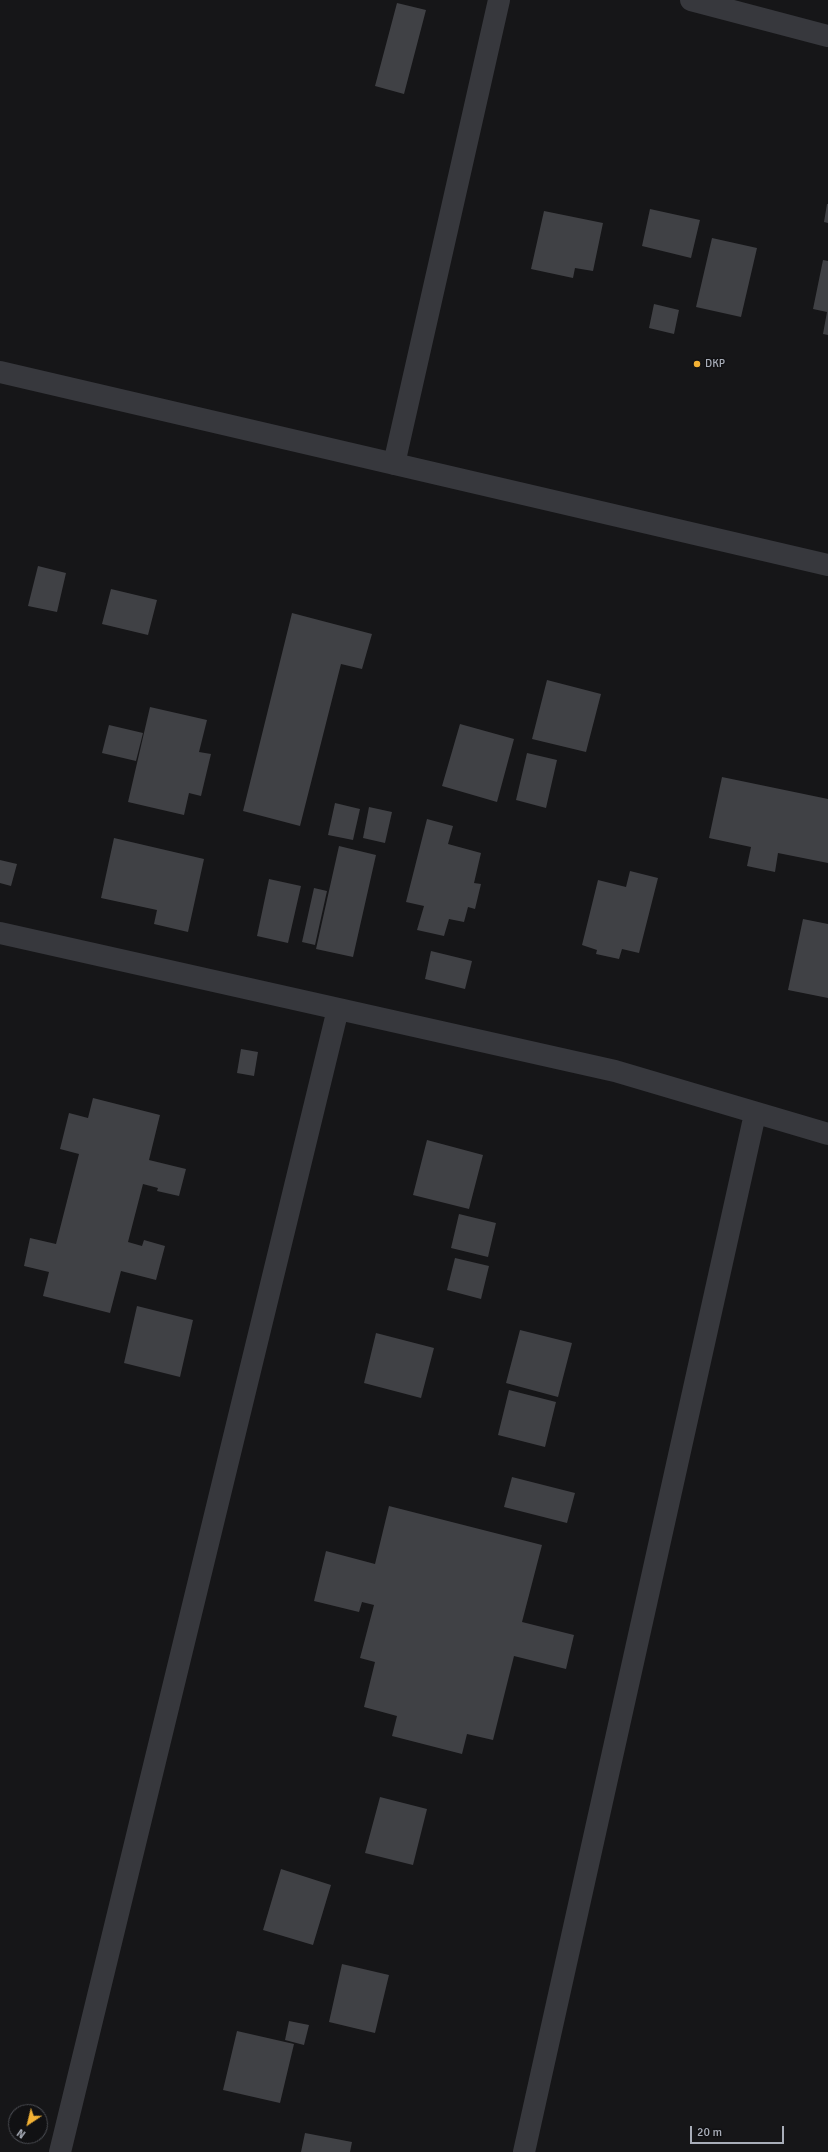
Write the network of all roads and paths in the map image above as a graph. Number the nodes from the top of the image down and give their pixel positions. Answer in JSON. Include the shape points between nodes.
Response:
{"nodes":[{"id":1,"x":499,"y":0,"type":"edge"},
{"id":2,"x":692,"y":0,"type":"edge"},
{"id":3,"x":828,"y":36,"type":"edge"},
{"id":4,"x":0,"y":372,"type":"edge"},
{"id":5,"x":394,"y":464,"type":"junction"},
{"id":6,"x":828,"y":565,"type":"edge"},
{"id":7,"x":0,"y":933,"type":"edge"},
{"id":8,"x":338,"y":1009,"type":"junction"},
{"id":9,"x":755,"y":1114,"type":"junction"},
{"id":10,"x":828,"y":1134,"type":"edge"},
{"id":11,"x":60,"y":2152,"type":"edge"},
{"id":12,"x":524,"y":2152,"type":"edge"}],
"edges":[{"from":1,"to":5,"type":"street"},
{"from":2,"to":3,"type":"street"},
{"from":4,"to":5,"type":"street"},
{"from":5,"to":6,"type":"street"},
{"from":7,"to":8,"type":"street"},
{"from":8,"to":9,"type":"street","via":[[615,1071]]},
{"from":8,"to":11,"type":"street"},
{"from":9,"to":10,"type":"street"},
{"from":9,"to":12,"type":"street"}]}
